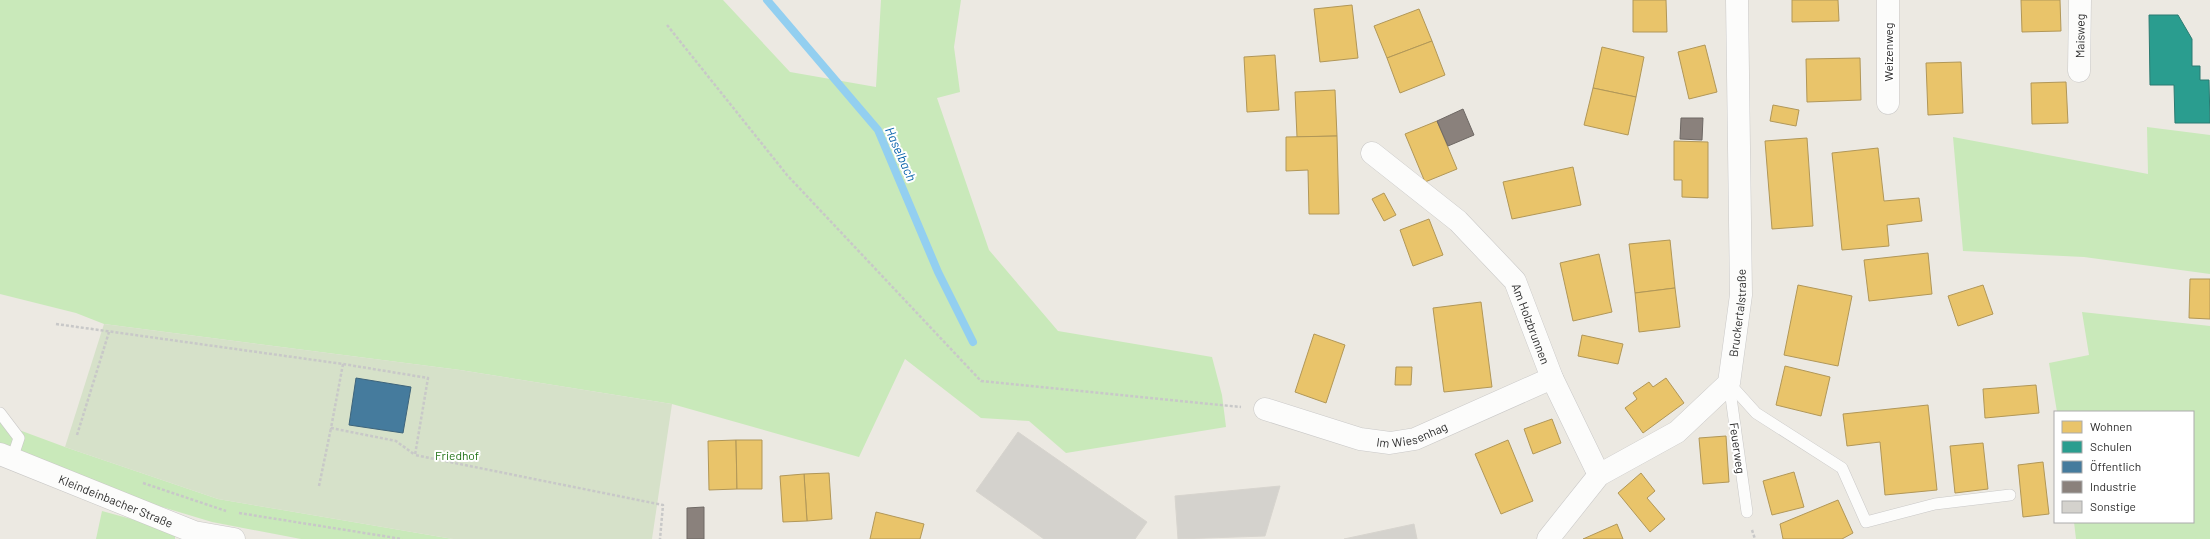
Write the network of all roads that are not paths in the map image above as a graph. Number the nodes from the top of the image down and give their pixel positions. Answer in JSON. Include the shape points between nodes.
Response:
{"nodes":[{"id":1,"x":1737,"y":0,"type":"edge"},
{"id":2,"x":1888,"y":0,"type":"edge"},
{"id":3,"x":2080,"y":0,"type":"edge"},
{"id":4,"x":2079,"y":72,"type":"dead end"},
{"id":5,"x":1888,"y":103,"type":"dead end"},
{"id":6,"x":1372,"y":153,"type":"dead end"},
{"id":7,"x":1552,"y":378,"type":"junction"},
{"id":8,"x":1729,"y":383,"type":"junction"},
{"id":9,"x":1266,"y":409,"type":"road end"},
{"id":10,"x":0,"y":413,"type":"edge"},
{"id":11,"x":6,"y":457,"type":"edge"},
{"id":12,"x":1599,"y":475,"type":"junction"},
{"id":13,"x":2010,"y":495,"type":"dead end"},
{"id":14,"x":1747,"y":512,"type":"dead end"},
{"id":15,"x":194,"y":536,"type":"edge"},
{"id":16,"x":234,"y":539,"type":"edge"},
{"id":17,"x":1548,"y":539,"type":"edge"}],
"edges":[{"from":1,"to":8,"type":"street","name":"Bruckertalstraße","via":[[1741,295]]},
{"from":2,"to":5,"type":"street","name":"Weizenweg"},
{"from":3,"to":4,"type":"street","name":"Maisweg"},
{"from":6,"to":7,"type":"street","name":"Am Holzbrunnen","via":[[1458,221],[1515,281]]},
{"from":7,"to":9,"type":"street","name":"Im Wiesenhag","via":[[1416,439],[1390,443],[1360,439]]},
{"from":7,"to":12,"type":"street","name":"Am Holzbrunnen"},
{"from":8,"to":12,"type":"street","via":[[1677,432]]},
{"from":8,"to":13,"type":"lane","via":[[1756,413],[1842,468],[1866,522],[1935,504]]},
{"from":8,"to":14,"type":"lane","name":"Feuerweg"},
{"from":10,"to":11,"type":"lane","via":[[19,438]]},
{"from":11,"to":15,"type":"street","name":"Kleindeinbacher Straße"},
{"from":12,"to":17,"type":"street"},
{"from":15,"to":16,"type":"street","name":"Kleindeinbacher Straße"}]}
